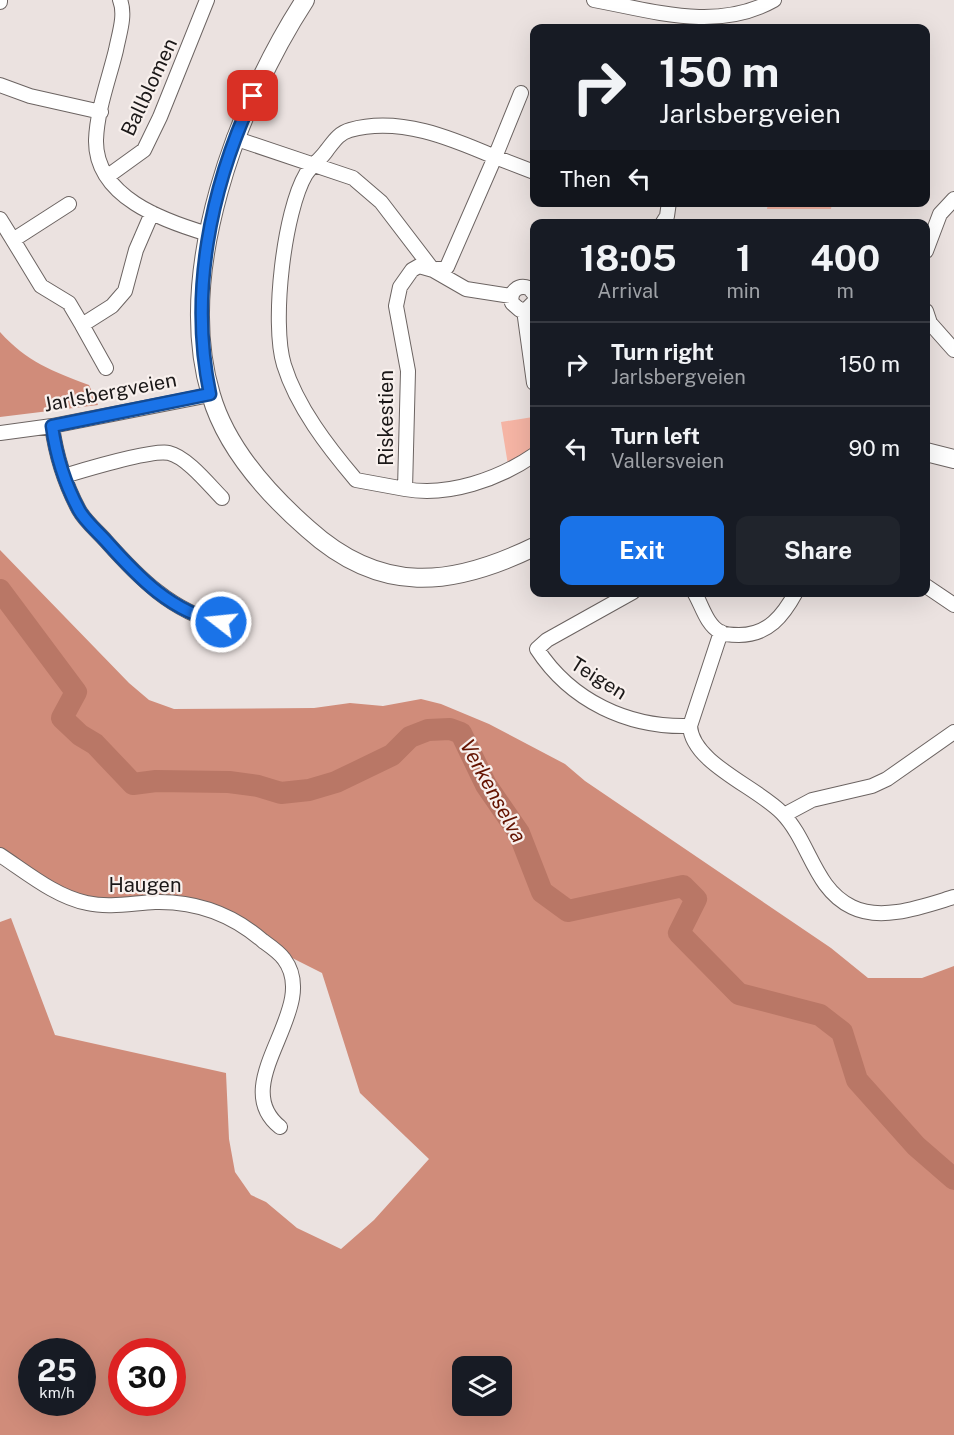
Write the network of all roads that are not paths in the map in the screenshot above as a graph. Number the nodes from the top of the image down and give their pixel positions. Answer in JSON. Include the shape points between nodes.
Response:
{"nodes":[{"id":1,"x":120,"y":0,"type":"edge"},
{"id":2,"x":207,"y":0,"type":"edge"},
{"id":3,"x":305,"y":0,"type":"edge"},
{"id":4,"x":594,"y":0,"type":"edge"},
{"id":5,"x":774,"y":0,"type":"edge"},
{"id":6,"x":0,"y":85,"type":"edge"},
{"id":7,"x":521,"y":93,"type":"dead end"},
{"id":8,"x":100,"y":112,"type":"junction"},
{"id":9,"x":234,"y":138,"type":"junction"},
{"id":10,"x":495,"y":157,"type":"junction"},
{"id":11,"x":313,"y":165,"type":"junction"},
{"id":12,"x":530,"y":170,"type":"edge"},
{"id":13,"x":108,"y":176,"type":"junction"},
{"id":14,"x":954,"y":199,"type":"edge"},
{"id":15,"x":69,"y":204,"type":"dead end"},
{"id":16,"x":152,"y":213,"type":"junction"},
{"id":17,"x":0,"y":219,"type":"edge"},
{"id":18,"x":208,"y":234,"type":"junction"},
{"id":19,"x":14,"y":240,"type":"junction"},
{"id":20,"x":930,"y":240,"type":"edge"},
{"id":21,"x":433,"y":270,"type":"junction"},
{"id":22,"x":530,"y":289,"type":"edge"},
{"id":23,"x":511,"y":296,"type":"junction"},
{"id":24,"x":529,"y":306,"type":"edge"},
{"id":25,"x":530,"y":321,"type":"edge"},
{"id":26,"x":930,"y":323,"type":"edge"},
{"id":27,"x":82,"y":325,"type":"junction"},
{"id":28,"x":954,"y":350,"type":"edge"},
{"id":29,"x":106,"y":368,"type":"dead end"},
{"id":30,"x":210,"y":394,"type":"junction"},
{"id":31,"x":52,"y":426,"type":"junction"},
{"id":32,"x":0,"y":433,"type":"edge"},
{"id":33,"x":930,"y":453,"type":"edge"},
{"id":34,"x":530,"y":457,"type":"edge"},
{"id":35,"x":954,"y":459,"type":"edge"},
{"id":36,"x":64,"y":476,"type":"junction"},
{"id":37,"x":405,"y":489,"type":"junction"},
{"id":38,"x":222,"y":498,"type":"dead end"},
{"id":39,"x":530,"y":549,"type":"edge"},
{"id":40,"x":930,"y":589,"type":"edge"},
{"id":41,"x":624,"y":597,"type":"edge"},
{"id":42,"x":696,"y":597,"type":"edge"},
{"id":43,"x":792,"y":597,"type":"edge"},
{"id":44,"x":954,"y":605,"type":"edge"},
{"id":45,"x":221,"y":622,"type":"dead end"},
{"id":46,"x":721,"y":632,"type":"junction"},
{"id":47,"x":690,"y":726,"type":"junction"},
{"id":48,"x":954,"y":732,"type":"edge"},
{"id":49,"x":784,"y":815,"type":"junction"},
{"id":50,"x":0,"y":855,"type":"edge"},
{"id":51,"x":954,"y":897,"type":"edge"},
{"id":52,"x":280,"y":1127,"type":"dead end"}],
"edges":[{"from":1,"to":8,"type":"street","via":[[122,20]]},
{"from":2,"to":13,"type":"street","name":"Ballblomen","via":[[144,150]]},
{"from":3,"to":9,"type":"main road"},
{"from":4,"to":5,"type":"street","via":[[705,19],[739,15]]},
{"from":6,"to":8,"type":"street"},
{"from":7,"to":10,"type":"street","name":"Riskestien"},
{"from":8,"to":13,"type":"street","via":[[98,158]]},
{"from":9,"to":11,"type":"street"},
{"from":9,"to":18,"type":"main road"},
{"from":10,"to":11,"type":"street","via":[[438,135],[376,127],[341,134]]},
{"from":10,"to":12,"type":"street"},
{"from":10,"to":21,"type":"street","name":"Riskestien","via":[[455,254],[447,267]]},
{"from":11,"to":21,"type":"street","via":[[352,178],[365,187]]},
{"from":11,"to":37,"type":"street","via":[[299,193],[284,251],[279,322],[283,362],[302,406],[356,480]]},
{"from":13,"to":16,"type":"street","via":[[123,195]]},
{"from":14,"to":20,"type":"street","via":[[940,214]]},
{"from":15,"to":19,"type":"street"},
{"from":16,"to":18,"type":"street"},
{"from":16,"to":27,"type":"street","via":[[136,250],[125,291],[112,306]]},
{"from":17,"to":19,"type":"street"},
{"from":18,"to":30,"type":"main road","via":[[202,328]]},
{"from":19,"to":27,"type":"street","via":[[41,286],[69,303]]},
{"from":21,"to":23,"type":"street","via":[[466,289]]},
{"from":21,"to":37,"type":"street","name":"Riskestien","via":[[419,266],[412,270],[400,287],[396,306],[408,371]]},
{"from":22,"to":23,"type":"street","via":[[522,286]]},
{"from":23,"to":24,"type":"street","via":[[514,306]]},
{"from":24,"to":25,"type":"street"},
{"from":26,"to":28,"type":"street"},
{"from":27,"to":29,"type":"street"},
{"from":30,"to":31,"type":"street","name":"Jarlsbergveien"},
{"from":30,"to":39,"type":"main road","via":[[234,444],[262,482],[317,538],[349,559],[394,575],[436,578],[476,572]]},
{"from":31,"to":32,"type":"street","name":"Jarlsbergveien"},
{"from":31,"to":36,"type":"street"},
{"from":33,"to":35,"type":"main road"},
{"from":34,"to":37,"type":"street","name":"Riskestien","via":[[487,479],[430,492]]},
{"from":36,"to":38,"type":"street","via":[[170,453],[190,466]]},
{"from":36,"to":45,"type":"street","via":[[80,512],[156,592],[198,618]]},
{"from":40,"to":44,"type":"street"},
{"from":41,"to":47,"type":"street","name":"Teigen","via":[[537,649],[564,684],[598,704],[660,727]]},
{"from":42,"to":46,"type":"street","via":[[708,620]]},
{"from":43,"to":46,"type":"street","via":[[772,626],[753,635]]},
{"from":46,"to":47,"type":"street"},
{"from":47,"to":49,"type":"street","via":[[690,737],[699,752]]},
{"from":48,"to":49,"type":"street","via":[[872,786],[812,800]]},
{"from":49,"to":51,"type":"street","via":[[826,887],[853,908],[899,912]]},
{"from":50,"to":52,"type":"street","name":"Haugen","via":[[67,896],[87,903],[180,902],[216,911],[241,923],[281,955],[291,975],[292,995],[262,1092],[264,1111]]}]}
